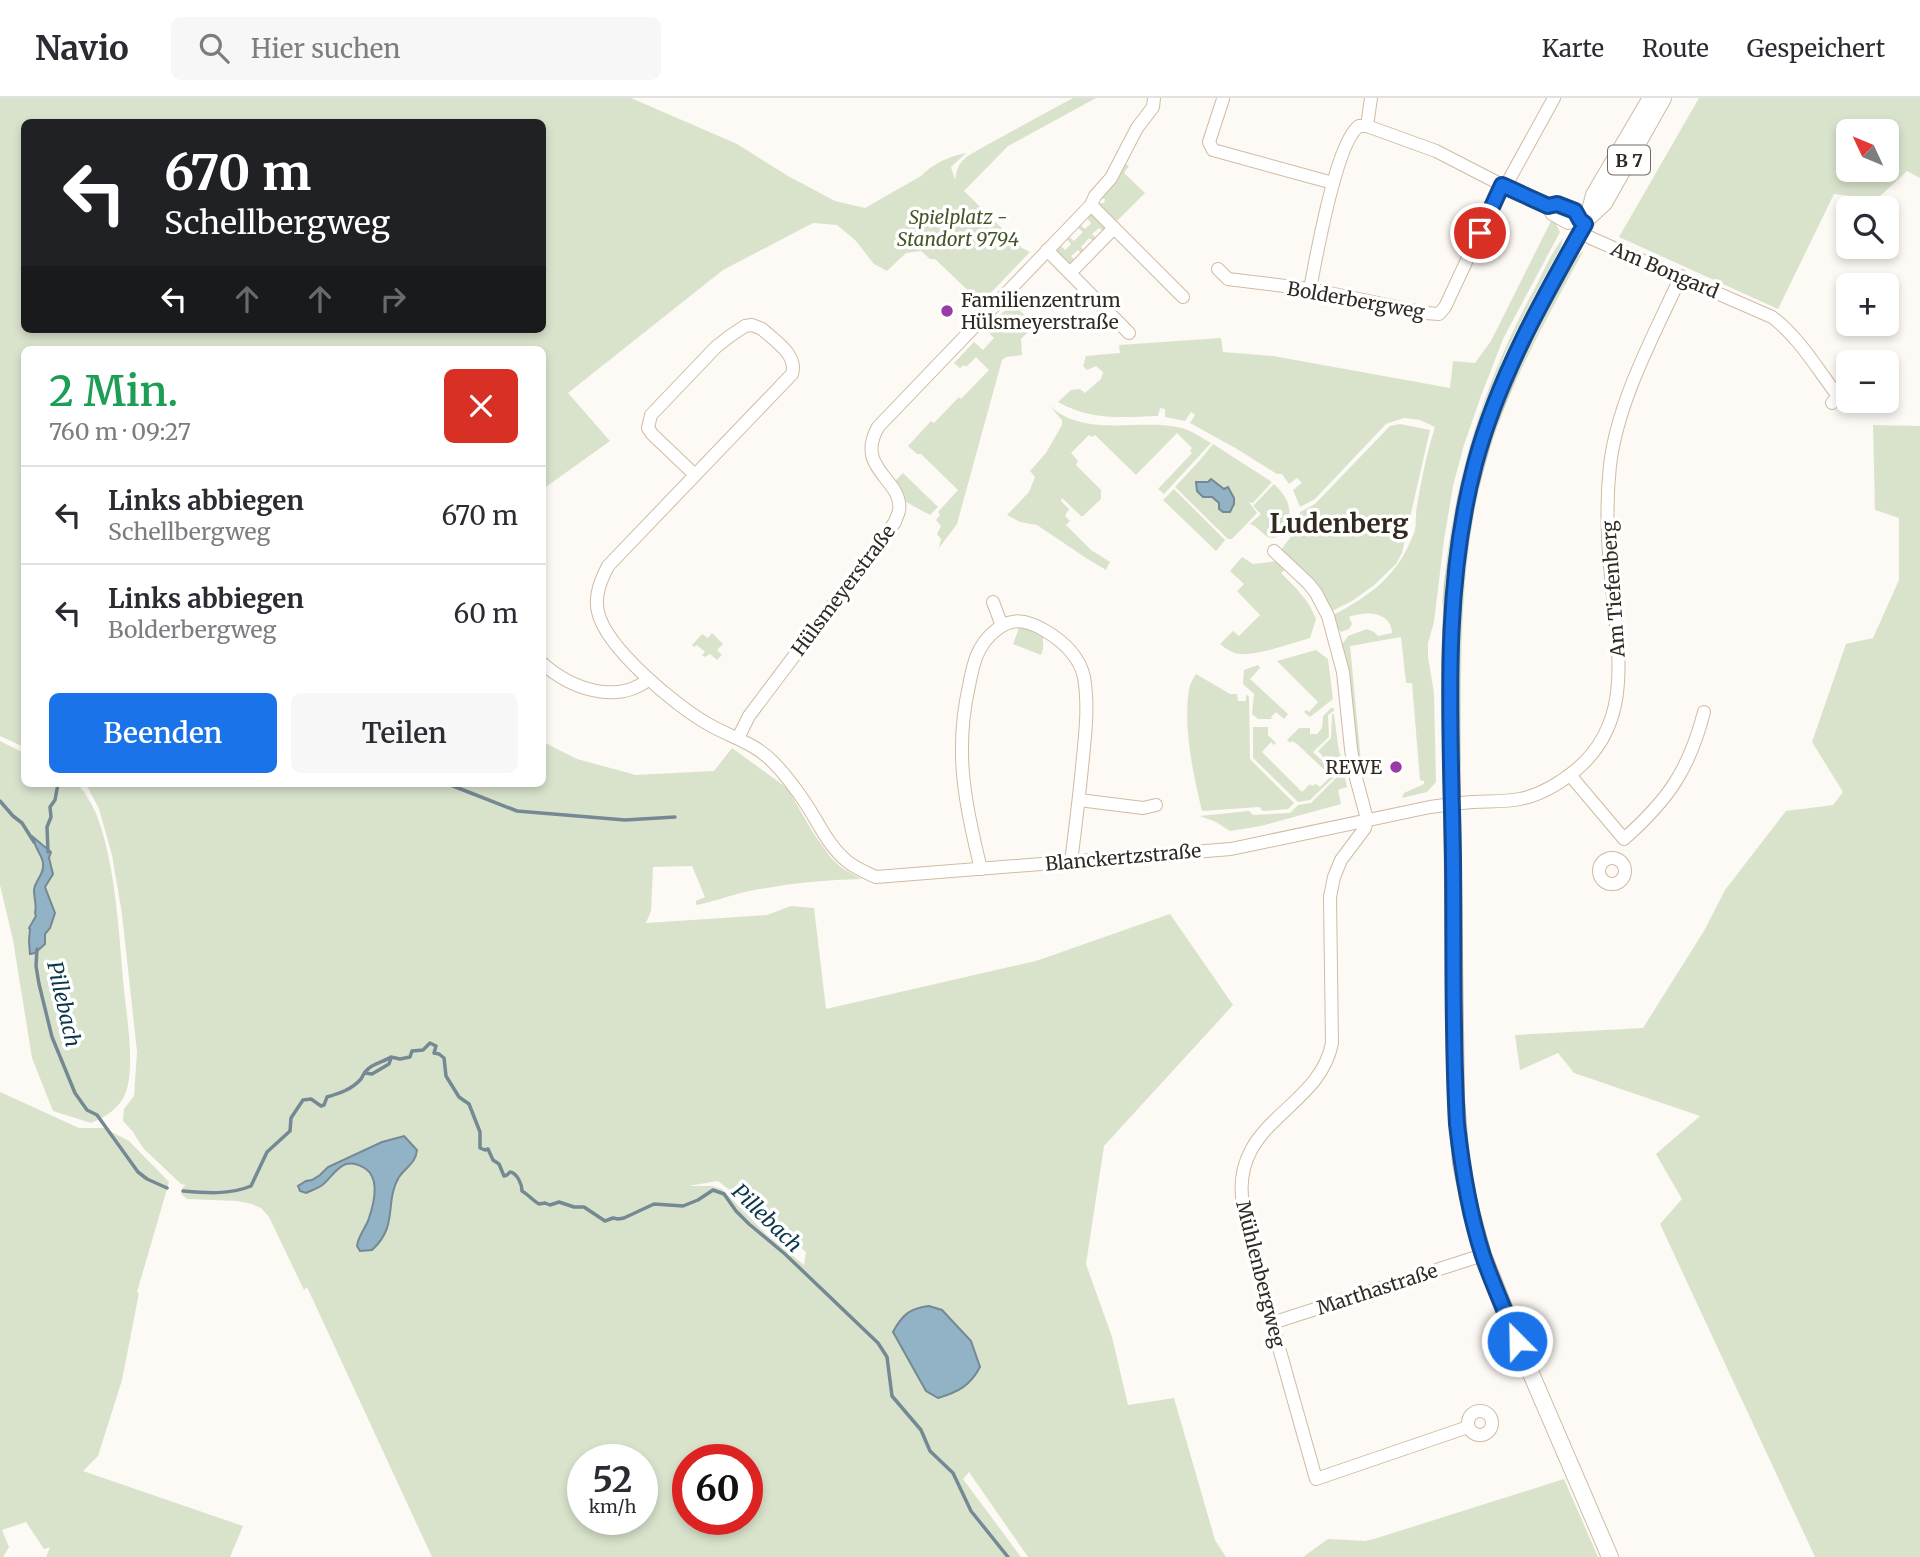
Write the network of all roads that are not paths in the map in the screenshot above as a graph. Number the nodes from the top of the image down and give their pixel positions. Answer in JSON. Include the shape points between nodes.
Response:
{"nodes":[{"id":1,"x":1154,"y":98,"type":"edge"},
{"id":2,"x":1371,"y":98,"type":"edge"},
{"id":3,"x":1554,"y":98,"type":"edge"},
{"id":4,"x":1651,"y":98,"type":"edge"},
{"id":5,"x":1663,"y":98,"type":"edge"},
{"id":6,"x":1223,"y":99,"type":"edge"},
{"id":7,"x":1367,"y":126,"type":"junction"},
{"id":8,"x":1333,"y":183,"type":"junction"},
{"id":9,"x":1504,"y":186,"type":"junction"},
{"id":10,"x":1090,"y":205,"type":"junction"},
{"id":11,"x":1583,"y":223,"type":"junction"},
{"id":12,"x":1114,"y":228,"type":"junction"},
{"id":13,"x":1047,"y":250,"type":"junction"},
{"id":14,"x":1219,"y":269,"type":"dead end"},
{"id":15,"x":1070,"y":273,"type":"junction"},
{"id":16,"x":1681,"y":276,"type":"junction"},
{"id":17,"x":1310,"y":289,"type":"junction"},
{"id":18,"x":1184,"y":297,"type":"dead end"},
{"id":19,"x":1129,"y":333,"type":"dead end"},
{"id":20,"x":1832,"y":403,"type":"dead end"},
{"id":21,"x":695,"y":475,"type":"junction"},
{"id":22,"x":1273,"y":551,"type":"dead end"},
{"id":23,"x":993,"y":601,"type":"dead end"},
{"id":24,"x":1002,"y":626,"type":"junction"},
{"id":25,"x":546,"y":666,"type":"edge"},
{"id":26,"x":648,"y":680,"type":"junction"},
{"id":27,"x":1704,"y":712,"type":"dead end"},
{"id":28,"x":738,"y":738,"type":"junction"},
{"id":29,"x":1570,"y":775,"type":"junction"},
{"id":30,"x":1079,"y":800,"type":"junction"},
{"id":31,"x":1451,"y":803,"type":"junction"},
{"id":32,"x":1156,"y":805,"type":"dead end"},
{"id":33,"x":1367,"y":819,"type":"junction"},
{"id":34,"x":1624,"y":839,"type":"junction"},
{"id":35,"x":1617,"y":858,"type":"dead end"},
{"id":36,"x":1071,"y":862,"type":"junction"},
{"id":37,"x":981,"y":869,"type":"junction"},
{"id":38,"x":1483,"y":1255,"type":"junction"},
{"id":39,"x":1272,"y":1323,"type":"junction"},
{"id":40,"x":1468,"y":1427,"type":"dead end"},
{"id":41,"x":1610,"y":1557,"type":"edge"}],
"edges":[{"from":1,"to":10,"type":"street","name":"Hülsmeyerstraße","via":[[1111,178]]},
{"from":2,"to":7,"type":"street"},
{"from":3,"to":9,"type":"street"},
{"from":4,"to":11,"type":"main road","number":"B 7","via":[[1594,195]]},
{"from":5,"to":11,"type":"main road","number":"B 7","via":[[1604,203]]},
{"from":6,"to":8,"type":"street","via":[[1209,142],[1213,150]]},
{"from":7,"to":8,"type":"street","via":[[1359,125],[1351,134]]},
{"from":7,"to":9,"type":"street","via":[[1436,151]]},
{"from":8,"to":17,"type":"street"},
{"from":9,"to":11,"type":"street","name":"Am Bongard","via":[[1548,206],[1557,204],[1575,211]]},
{"from":9,"to":17,"type":"street","name":"Bolderbergweg","via":[[1439,314]]},
{"from":10,"to":12,"type":"street"},
{"from":10,"to":13,"type":"street","name":"Hülsmeyerstraße"},
{"from":11,"to":16,"type":"street","name":"Am Bongard","via":[[1592,239]]},
{"from":11,"to":31,"type":"main road","number":"B 7","via":[[1502,384],[1466,501],[1451,618]]},
{"from":12,"to":15,"type":"street"},
{"from":12,"to":18,"type":"street"},
{"from":13,"to":15,"type":"street"},
{"from":13,"to":28,"type":"street","name":"Hülsmeyerstraße","via":[[878,427],[871,452],[898,501],[895,522],[749,716]]},
{"from":14,"to":17,"type":"street","name":"Bolderbergweg","via":[[1228,279]]},
{"from":15,"to":19,"type":"street"},
{"from":16,"to":20,"type":"street","name":"Am Bongard","via":[[1782,324],[1838,396]]},
{"from":16,"to":29,"type":"street","name":"Am Tiefenberg","via":[[1618,425],[1608,531],[1619,652],[1616,702],[1597,747]]},
{"from":21,"to":21,"type":"street","via":[[792,374],[791,356],[758,326],[743,327],[723,342],[651,415],[648,428],[652,434]]},
{"from":21,"to":26,"type":"street","via":[[608,566],[598,590],[598,611],[611,638]]},
{"from":22,"to":33,"type":"street","via":[[1308,583],[1328,615]]},
{"from":23,"to":24,"type":"street"},
{"from":24,"to":30,"type":"street","via":[[1031,622],[1065,644],[1081,668],[1086,731]]},
{"from":24,"to":37,"type":"street","via":[[974,659],[961,738],[964,786]]},
{"from":25,"to":26,"type":"street","via":[[578,686],[605,692],[638,688]]},
{"from":26,"to":28,"type":"street","via":[[708,725]]},
{"from":27,"to":34,"type":"street","via":[[1692,750],[1673,786],[1651,815]]},
{"from":28,"to":37,"type":"street","name":"Blanckertzstraße","via":[[766,755],[792,782],[833,847],[862,871],[876,877]]},
{"from":29,"to":31,"type":"street","name":"Am Tiefenberg","via":[[1520,799]]},
{"from":29,"to":34,"type":"street"},
{"from":30,"to":32,"type":"street","via":[[1143,808]]},
{"from":30,"to":36,"type":"street"},
{"from":31,"to":33,"type":"street","name":"Blanckertzstraße"},
{"from":31,"to":38,"type":"main road","number":"B 7","via":[[1457,1124],[1465,1186]]},
{"from":33,"to":36,"type":"street","name":"Blanckertzstraße","via":[[1231,849]]},
{"from":33,"to":39,"type":"street","name":"Mühlenbergweg","via":[[1341,860],[1330,897],[1330,1056],[1318,1076],[1262,1133],[1243,1170],[1240,1194]]},
{"from":34,"to":35,"type":"street"},
{"from":36,"to":37,"type":"street","name":"Blanckertzstraße"},
{"from":38,"to":39,"type":"street","name":"Marthastraße"},
{"from":38,"to":41,"type":"main road","number":"B 7"},
{"from":39,"to":40,"type":"street","name":"Mühlenbergweg","via":[[1316,1479]]}]}
